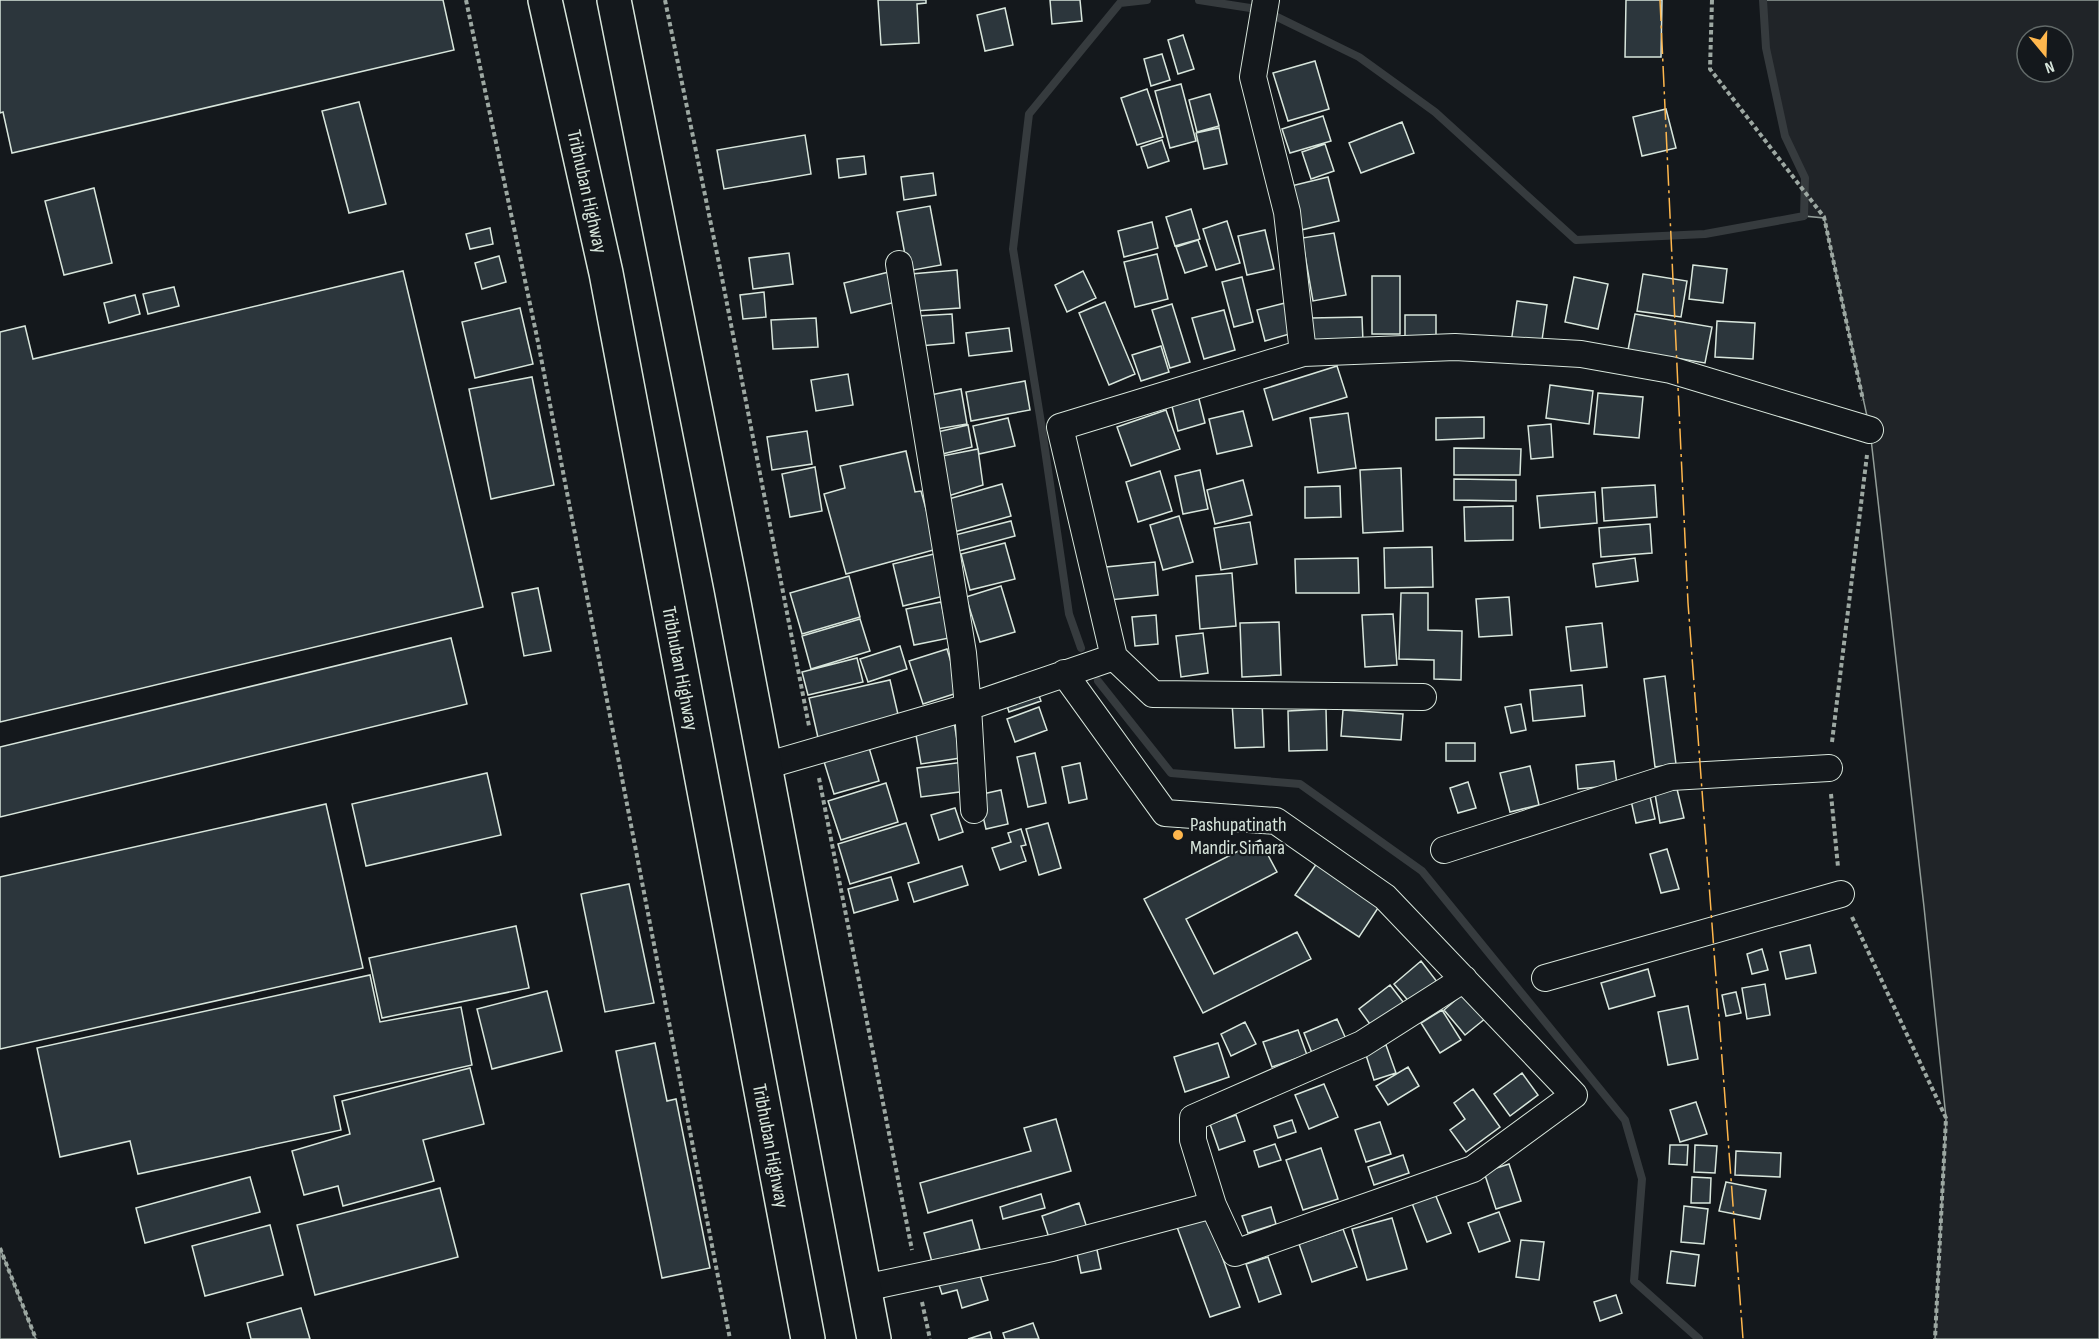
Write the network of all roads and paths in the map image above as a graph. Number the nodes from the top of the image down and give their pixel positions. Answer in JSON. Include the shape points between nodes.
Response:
{"nodes":[{"id":1,"x":466,"y":0,"type":"edge"},
{"id":2,"x":545,"y":0,"type":"edge"},
{"id":3,"x":614,"y":0,"type":"edge"},
{"id":4,"x":665,"y":0,"type":"edge"},
{"id":5,"x":1266,"y":0,"type":"edge"},
{"id":6,"x":1712,"y":0,"type":"edge"},
{"id":7,"x":900,"y":264,"type":"dead end"},
{"id":8,"x":1303,"y":353,"type":"junction"},
{"id":9,"x":1870,"y":430,"type":"junction"},
{"id":10,"x":1114,"y":657,"type":"junction"},
{"id":11,"x":1064,"y":673,"type":"junction"},
{"id":12,"x":1423,"y":698,"type":"dead end"},
{"id":13,"x":968,"y":707,"type":"junction"},
{"id":14,"x":814,"y":750,"type":"junction"},
{"id":15,"x":765,"y":766,"type":"junction"},
{"id":16,"x":1828,"y":768,"type":"junction"},
{"id":17,"x":974,"y":810,"type":"dead end"},
{"id":18,"x":1444,"y":850,"type":"dead end"},
{"id":19,"x":1841,"y":894,"type":"junction"},
{"id":20,"x":1545,"y":978,"type":"dead end"},
{"id":21,"x":1464,"y":979,"type":"junction"},
{"id":22,"x":1213,"y":1205,"type":"junction"},
{"id":23,"x":0,"y":1248,"type":"edge"},
{"id":24,"x":917,"y":1276,"type":"junction"},
{"id":25,"x":864,"y":1288,"type":"junction"},
{"id":26,"x":36,"y":1339,"type":"edge"},
{"id":27,"x":730,"y":1339,"type":"edge"},
{"id":28,"x":808,"y":1339,"type":"edge"},
{"id":29,"x":874,"y":1339,"type":"edge"},
{"id":30,"x":930,"y":1339,"type":"edge"},
{"id":31,"x":1935,"y":1339,"type":"edge"}],
"edges":[{"from":1,"to":27,"type":"path","via":[[538,342]]},
{"from":2,"to":28,"type":"highway","name":"Tribhuban Highway","via":[[614,315]]},
{"from":3,"to":15,"type":"highway"},
{"from":4,"to":14,"type":"path"},
{"from":5,"to":8,"type":"street","via":[[1253,77],[1287,212]]},
{"from":6,"to":9,"type":"path","via":[[1710,69],[1824,217]]},
{"from":7,"to":13,"type":"street","via":[[963,653]]},
{"from":8,"to":9,"type":"street","via":[[1455,347],[1581,354],[1671,370]]},
{"from":8,"to":10,"type":"street","via":[[1060,428]]},
{"from":9,"to":16,"type":"path"},
{"from":10,"to":11,"type":"street"},
{"from":10,"to":12,"type":"street","via":[[1153,694]]},
{"from":11,"to":13,"type":"street"},
{"from":11,"to":21,"type":"street","via":[[1165,813],[1276,821],[1385,897]]},
{"from":13,"to":14,"type":"street"},
{"from":13,"to":17,"type":"street"},
{"from":14,"to":15,"type":"street"},
{"from":14,"to":24,"type":"path"},
{"from":15,"to":25,"type":"highway"},
{"from":16,"to":18,"type":"street","via":[[1671,777]]},
{"from":16,"to":19,"type":"path"},
{"from":19,"to":20,"type":"street"},
{"from":19,"to":31,"type":"path","via":[[1946,1118]]},
{"from":21,"to":22,"type":"street","via":[[1362,1044],[1193,1118],[1193,1140]]},
{"from":21,"to":22,"type":"street","via":[[1574,1095],[1473,1169],[1235,1253]]},
{"from":22,"to":24,"type":"street","via":[[1052,1248]]},
{"from":23,"to":26,"type":"path"},
{"from":24,"to":25,"type":"street"},
{"from":24,"to":30,"type":"path"},
{"from":25,"to":29,"type":"highway"}]}
